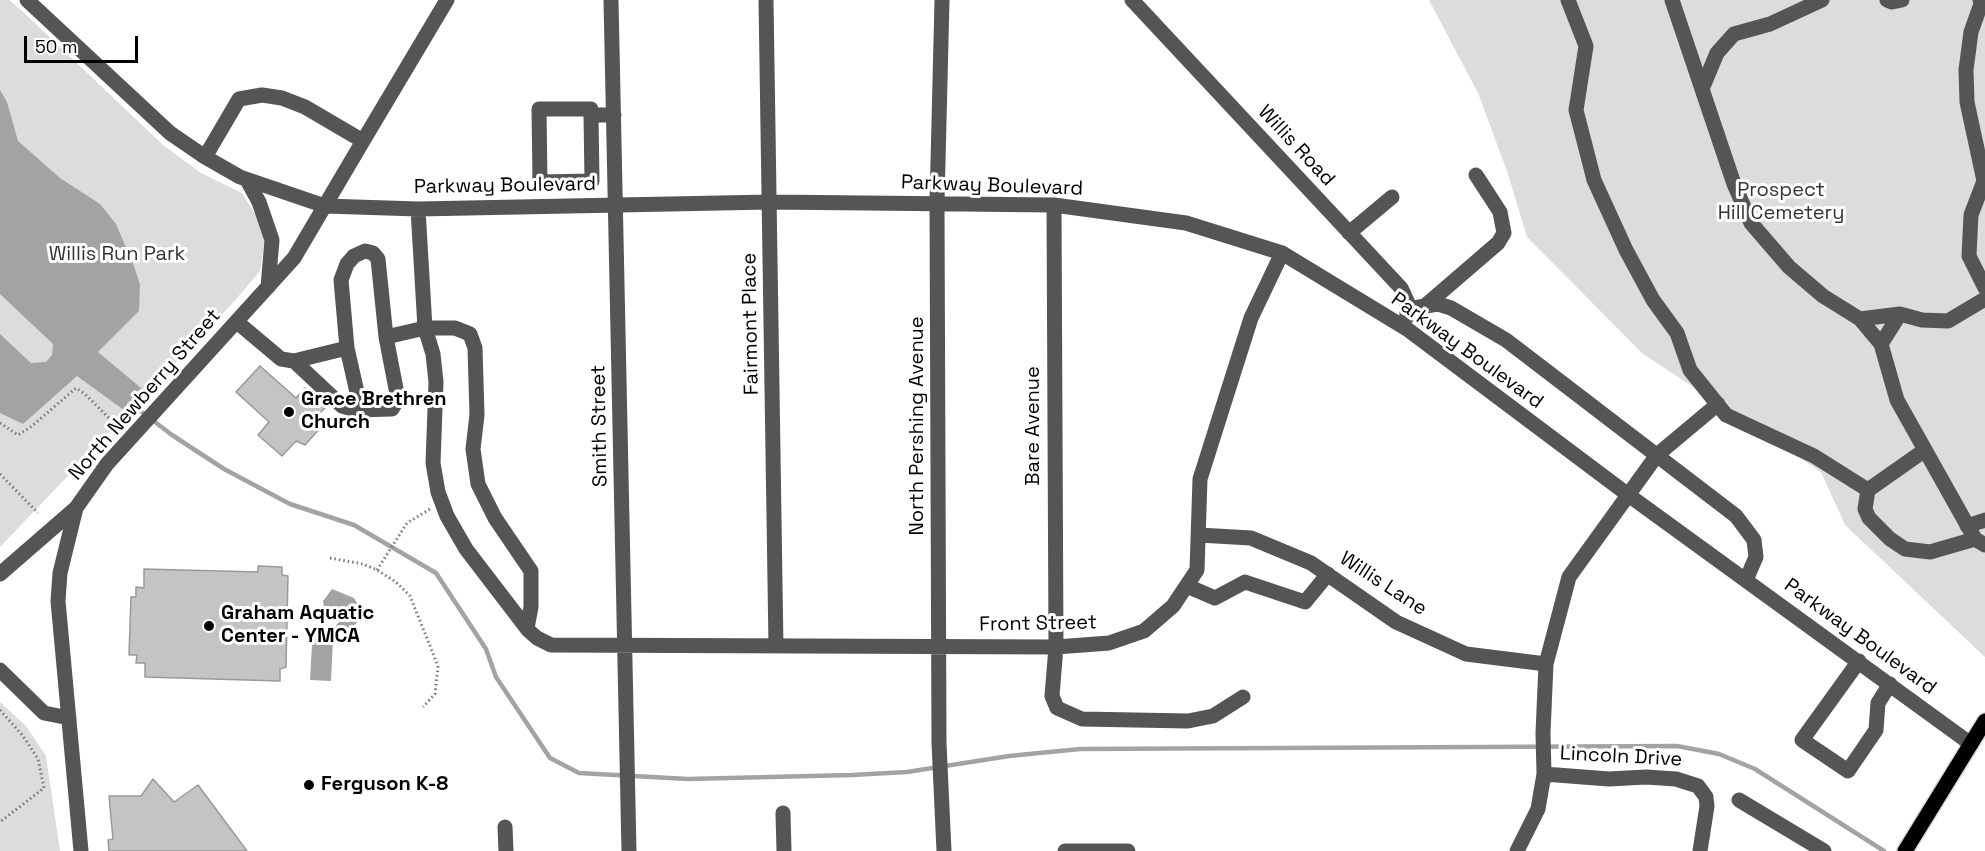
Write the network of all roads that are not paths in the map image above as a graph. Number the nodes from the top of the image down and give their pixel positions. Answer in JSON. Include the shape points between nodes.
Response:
{"nodes":[{"id":1,"x":27,"y":0,"type":"edge"},
{"id":2,"x":447,"y":0,"type":"edge"},
{"id":3,"x":611,"y":0,"type":"edge"},
{"id":4,"x":766,"y":0,"type":"edge"},
{"id":5,"x":942,"y":0,"type":"edge"},
{"id":6,"x":1132,"y":0,"type":"edge"},
{"id":7,"x":1568,"y":0,"type":"edge"},
{"id":8,"x":1672,"y":0,"type":"edge"},
{"id":9,"x":1822,"y":0,"type":"edge"},
{"id":10,"x":1887,"y":0,"type":"edge"},
{"id":11,"x":1902,"y":0,"type":"edge"},
{"id":12,"x":1982,"y":1,"type":"edge"},
{"id":13,"x":1717,"y":53,"type":"junction"},
{"id":14,"x":1690,"y":54,"type":"junction"},
{"id":15,"x":1702,"y":89,"type":"junction"},
{"id":16,"x":614,"y":115,"type":"junction"},
{"id":17,"x":591,"y":116,"type":"junction"},
{"id":18,"x":363,"y":141,"type":"junction"},
{"id":19,"x":205,"y":157,"type":"junction"},
{"id":20,"x":615,"y":169,"type":"junction"},
{"id":21,"x":588,"y":175,"type":"junction"},
{"id":22,"x":1476,"y":176,"type":"dead end"},
{"id":23,"x":247,"y":180,"type":"junction"},
{"id":24,"x":546,"y":182,"type":"junction"},
{"id":25,"x":1392,"y":197,"type":"dead end"},
{"id":26,"x":770,"y":202,"type":"junction"},
{"id":27,"x":937,"y":203,"type":"junction"},
{"id":28,"x":616,"y":205,"type":"junction"},
{"id":29,"x":1054,"y":205,"type":"junction"},
{"id":30,"x":325,"y":206,"type":"junction"},
{"id":31,"x":585,"y":206,"type":"junction"},
{"id":32,"x":546,"y":207,"type":"junction"},
{"id":33,"x":418,"y":209,"type":"junction"},
{"id":34,"x":1349,"y":233,"type":"junction"},
{"id":35,"x":1282,"y":253,"type":"junction"},
{"id":36,"x":268,"y":287,"type":"junction"},
{"id":37,"x":1985,"y":288,"type":"edge"},
{"id":38,"x":1985,"y":299,"type":"edge"},
{"id":39,"x":1426,"y":305,"type":"junction"},
{"id":40,"x":1407,"y":309,"type":"junction"},
{"id":41,"x":1900,"y":314,"type":"junction"},
{"id":42,"x":1860,"y":319,"type":"junction"},
{"id":43,"x":237,"y":322,"type":"junction"},
{"id":44,"x":425,"y":328,"type":"junction"},
{"id":45,"x":1407,"y":329,"type":"junction"},
{"id":46,"x":386,"y":337,"type":"junction"},
{"id":47,"x":1881,"y":344,"type":"junction"},
{"id":48,"x":347,"y":348,"type":"junction"},
{"id":49,"x":294,"y":361,"type":"junction"},
{"id":50,"x":1718,"y":404,"type":"junction"},
{"id":51,"x":361,"y":410,"type":"junction"},
{"id":52,"x":1924,"y":450,"type":"junction"},
{"id":53,"x":1658,"y":455,"type":"junction"},
{"id":54,"x":1868,"y":490,"type":"junction"},
{"id":55,"x":1627,"y":494,"type":"junction"},
{"id":56,"x":76,"y":508,"type":"junction"},
{"id":57,"x":1985,"y":520,"type":"edge"},
{"id":58,"x":1199,"y":535,"type":"junction"},
{"id":59,"x":1976,"y":537,"type":"edge"},
{"id":60,"x":0,"y":574,"type":"edge"},
{"id":61,"x":1328,"y":574,"type":"junction"},
{"id":62,"x":1746,"y":580,"type":"junction"},
{"id":63,"x":1187,"y":586,"type":"junction"},
{"id":64,"x":527,"y":628,"type":"junction"},
{"id":65,"x":626,"y":646,"type":"junction"},
{"id":66,"x":776,"y":646,"type":"junction"},
{"id":67,"x":940,"y":646,"type":"junction"},
{"id":68,"x":1056,"y":647,"type":"junction"},
{"id":69,"x":1858,"y":661,"type":"junction"},
{"id":70,"x":1546,"y":664,"type":"junction"},
{"id":71,"x":0,"y":670,"type":"edge"},
{"id":72,"x":1890,"y":684,"type":"junction"},
{"id":73,"x":1243,"y":697,"type":"dead end"},
{"id":74,"x":69,"y":718,"type":"junction"},
{"id":75,"x":1985,"y":722,"type":"edge"},
{"id":76,"x":1971,"y":744,"type":"junction"},
{"id":77,"x":1544,"y":774,"type":"junction"},
{"id":78,"x":1739,"y":800,"type":"dead end"},
{"id":79,"x":783,"y":813,"type":"dead end"},
{"id":80,"x":504,"y":827,"type":"dead end"},
{"id":81,"x":1907,"y":848,"type":"edge"},
{"id":82,"x":1066,"y":850,"type":"edge"},
{"id":83,"x":81,"y":851,"type":"edge"},
{"id":84,"x":506,"y":851,"type":"edge"},
{"id":85,"x":629,"y":851,"type":"edge"},
{"id":86,"x":784,"y":851,"type":"edge"},
{"id":87,"x":944,"y":851,"type":"edge"},
{"id":88,"x":1128,"y":851,"type":"edge"},
{"id":89,"x":1517,"y":851,"type":"edge"},
{"id":90,"x":1700,"y":851,"type":"edge"},
{"id":91,"x":1824,"y":851,"type":"edge"}],
"edges":[{"from":1,"to":19,"type":"street","name":"Parkway Boulevard","via":[[170,133]]},
{"from":2,"to":18,"type":"street","name":"North Newberry Street"},
{"from":3,"to":16,"type":"street","name":"Smith Street"},
{"from":4,"to":26,"type":"street","name":"Fairmont Place"},
{"from":5,"to":27,"type":"street","name":"North Pershing Avenue"},
{"from":6,"to":34,"type":"street","name":"Willis Road"},
{"from":7,"to":50,"type":"street","via":[[1586,46],[1576,110],[1594,180],[1653,300],[1677,333],[1690,370]]},
{"from":8,"to":14,"type":"street"},
{"from":9,"to":13,"type":"street","via":[[1770,24],[1734,34]]},
{"from":10,"to":11,"type":"street"},
{"from":12,"to":37,"type":"street","via":[[1971,32],[1966,70],[1967,102],[1984,180],[1971,215],[1969,255]]},
{"from":13,"to":14,"type":"street"},
{"from":13,"to":15,"type":"street"},
{"from":14,"to":15,"type":"street"},
{"from":15,"to":42,"type":"street","via":[[1751,223],[1788,267],[1822,296]]},
{"from":16,"to":17,"type":"street"},
{"from":16,"to":20,"type":"street","name":"Smith Street"},
{"from":17,"to":21,"type":"street"},
{"from":17,"to":24,"type":"street","via":[[591,109],[539,109],[540,182]]},
{"from":18,"to":19,"type":"street","via":[[305,107],[262,95],[239,99]]},
{"from":18,"to":30,"type":"street","name":"North Newberry Street"},
{"from":19,"to":23,"type":"street","name":"Parkway Boulevard"},
{"from":20,"to":21,"type":"street"},
{"from":20,"to":28,"type":"street","name":"Smith Street"},
{"from":21,"to":24,"type":"street"},
{"from":21,"to":31,"type":"street"},
{"from":22,"to":39,"type":"street","via":[[1500,212],[1504,233],[1498,243]]},
{"from":23,"to":30,"type":"street","name":"Parkway Boulevard"},
{"from":23,"to":36,"type":"street","via":[[272,240]]},
{"from":24,"to":32,"type":"street"},
{"from":25,"to":34,"type":"street"},
{"from":26,"to":27,"type":"street","name":"Parkway Boulevard"},
{"from":26,"to":28,"type":"street","name":"Parkway Boulevard"},
{"from":26,"to":66,"type":"street","name":"Fairmont Place"},
{"from":27,"to":29,"type":"street","name":"Parkway Boulevard"},
{"from":27,"to":67,"type":"street","name":"North Pershing Avenue"},
{"from":28,"to":31,"type":"street","name":"Parkway Boulevard"},
{"from":28,"to":65,"type":"street","name":"Smith Street"},
{"from":29,"to":35,"type":"street","name":"Parkway Boulevard","via":[[1186,223]]},
{"from":29,"to":68,"type":"street","name":"Bare Avenue"},
{"from":30,"to":33,"type":"street","name":"Parkway Boulevard"},
{"from":30,"to":36,"type":"street","name":"North Newberry Street","via":[[294,258]]},
{"from":31,"to":32,"type":"street","name":"Parkway Boulevard"},
{"from":32,"to":33,"type":"street","name":"Parkway Boulevard"},
{"from":33,"to":44,"type":"street","name":"Front Street"},
{"from":34,"to":40,"type":"street","name":"Willis Road","via":[[1401,288]]},
{"from":35,"to":45,"type":"street","name":"Parkway Boulevard"},
{"from":35,"to":58,"type":"street","name":"Front Street","via":[[1251,318],[1200,479]]},
{"from":36,"to":43,"type":"street","name":"North Newberry Street"},
{"from":38,"to":41,"type":"street","via":[[1948,321]]},
{"from":39,"to":40,"type":"street"},
{"from":39,"to":53,"type":"street","via":[[1451,308],[1506,340]]},
{"from":40,"to":45,"type":"street","name":"Willis Road"},
{"from":41,"to":42,"type":"street"},
{"from":41,"to":47,"type":"street"},
{"from":42,"to":47,"type":"street"},
{"from":43,"to":49,"type":"street","via":[[268,351]]},
{"from":43,"to":56,"type":"street","name":"North Newberry Street","via":[[93,481]]},
{"from":44,"to":46,"type":"street"},
{"from":44,"to":64,"type":"street","name":"Front Street","via":[[436,382],[433,463],[443,504],[466,549]]},
{"from":44,"to":64,"type":"street","via":[[464,329],[473,340],[477,415],[473,449],[477,484],[531,570]]},
{"from":45,"to":55,"type":"street","name":"Parkway Boulevard"},
{"from":46,"to":48,"type":"street","via":[[378,259],[374,253],[365,251],[347,264],[341,280]]},
{"from":46,"to":51,"type":"street","via":[[398,399],[392,409]]},
{"from":47,"to":52,"type":"street","via":[[1897,400]]},
{"from":48,"to":49,"type":"street"},
{"from":48,"to":51,"type":"street"},
{"from":49,"to":51,"type":"street","via":[[334,401]]},
{"from":50,"to":53,"type":"street"},
{"from":50,"to":54,"type":"street","via":[[1726,415],[1814,456]]},
{"from":52,"to":54,"type":"street"},
{"from":52,"to":59,"type":"street"},
{"from":53,"to":55,"type":"street"},
{"from":53,"to":62,"type":"street","via":[[1736,516],[1754,540],[1756,557]]},
{"from":54,"to":59,"type":"street","via":[[1869,518],[1905,549],[1930,552]]},
{"from":55,"to":62,"type":"street","name":"Parkway Boulevard"},
{"from":55,"to":70,"type":"street","via":[[1569,577]]},
{"from":56,"to":60,"type":"street"},
{"from":56,"to":74,"type":"street","name":"North Newberry Street","via":[[60,573],[58,601]]},
{"from":57,"to":59,"type":"street"},
{"from":58,"to":61,"type":"street","name":"Willis Lane","via":[[1251,538]]},
{"from":58,"to":63,"type":"street","name":"Front Street","via":[[1197,570]]},
{"from":61,"to":63,"type":"street","via":[[1305,602],[1245,582],[1215,598]]},
{"from":61,"to":70,"type":"street","name":"Willis Lane","via":[[1396,622],[1466,654]]},
{"from":62,"to":69,"type":"street","name":"Parkway Boulevard"},
{"from":63,"to":68,"type":"street","name":"Front Street","via":[[1173,606],[1144,631],[1109,643]]},
{"from":64,"to":65,"type":"street","name":"Front Street","via":[[551,645]]},
{"from":65,"to":66,"type":"street","name":"Front Street"},
{"from":65,"to":85,"type":"street","name":"Smith Street"},
{"from":66,"to":67,"type":"street","name":"Front Street"},
{"from":67,"to":68,"type":"street","name":"Front Street"},
{"from":67,"to":87,"type":"street","name":"North Pershing Avenue"},
{"from":68,"to":73,"type":"street","name":"Bare Avenue","via":[[1052,696],[1058,708],[1082,719],[1188,721],[1213,716]]},
{"from":69,"to":72,"type":"street","name":"Parkway Boulevard"},
{"from":69,"to":72,"type":"street","via":[[1802,740],[1848,771],[1876,730],[1878,703]]},
{"from":70,"to":77,"type":"street"},
{"from":71,"to":74,"type":"street","via":[[44,713]]},
{"from":72,"to":76,"type":"street","name":"Parkway Boulevard"},
{"from":74,"to":83,"type":"street","name":"North Newberry Street"},
{"from":75,"to":76,"type":"main road"},
{"from":76,"to":81,"type":"main road"},
{"from":77,"to":89,"type":"street","via":[[1538,809]]},
{"from":77,"to":90,"type":"street","name":"Lincoln Drive","via":[[1676,779],[1698,786],[1707,806]]},
{"from":78,"to":91,"type":"street"},
{"from":79,"to":86,"type":"street"},
{"from":80,"to":84,"type":"street"},
{"from":82,"to":88,"type":"street"}]}
